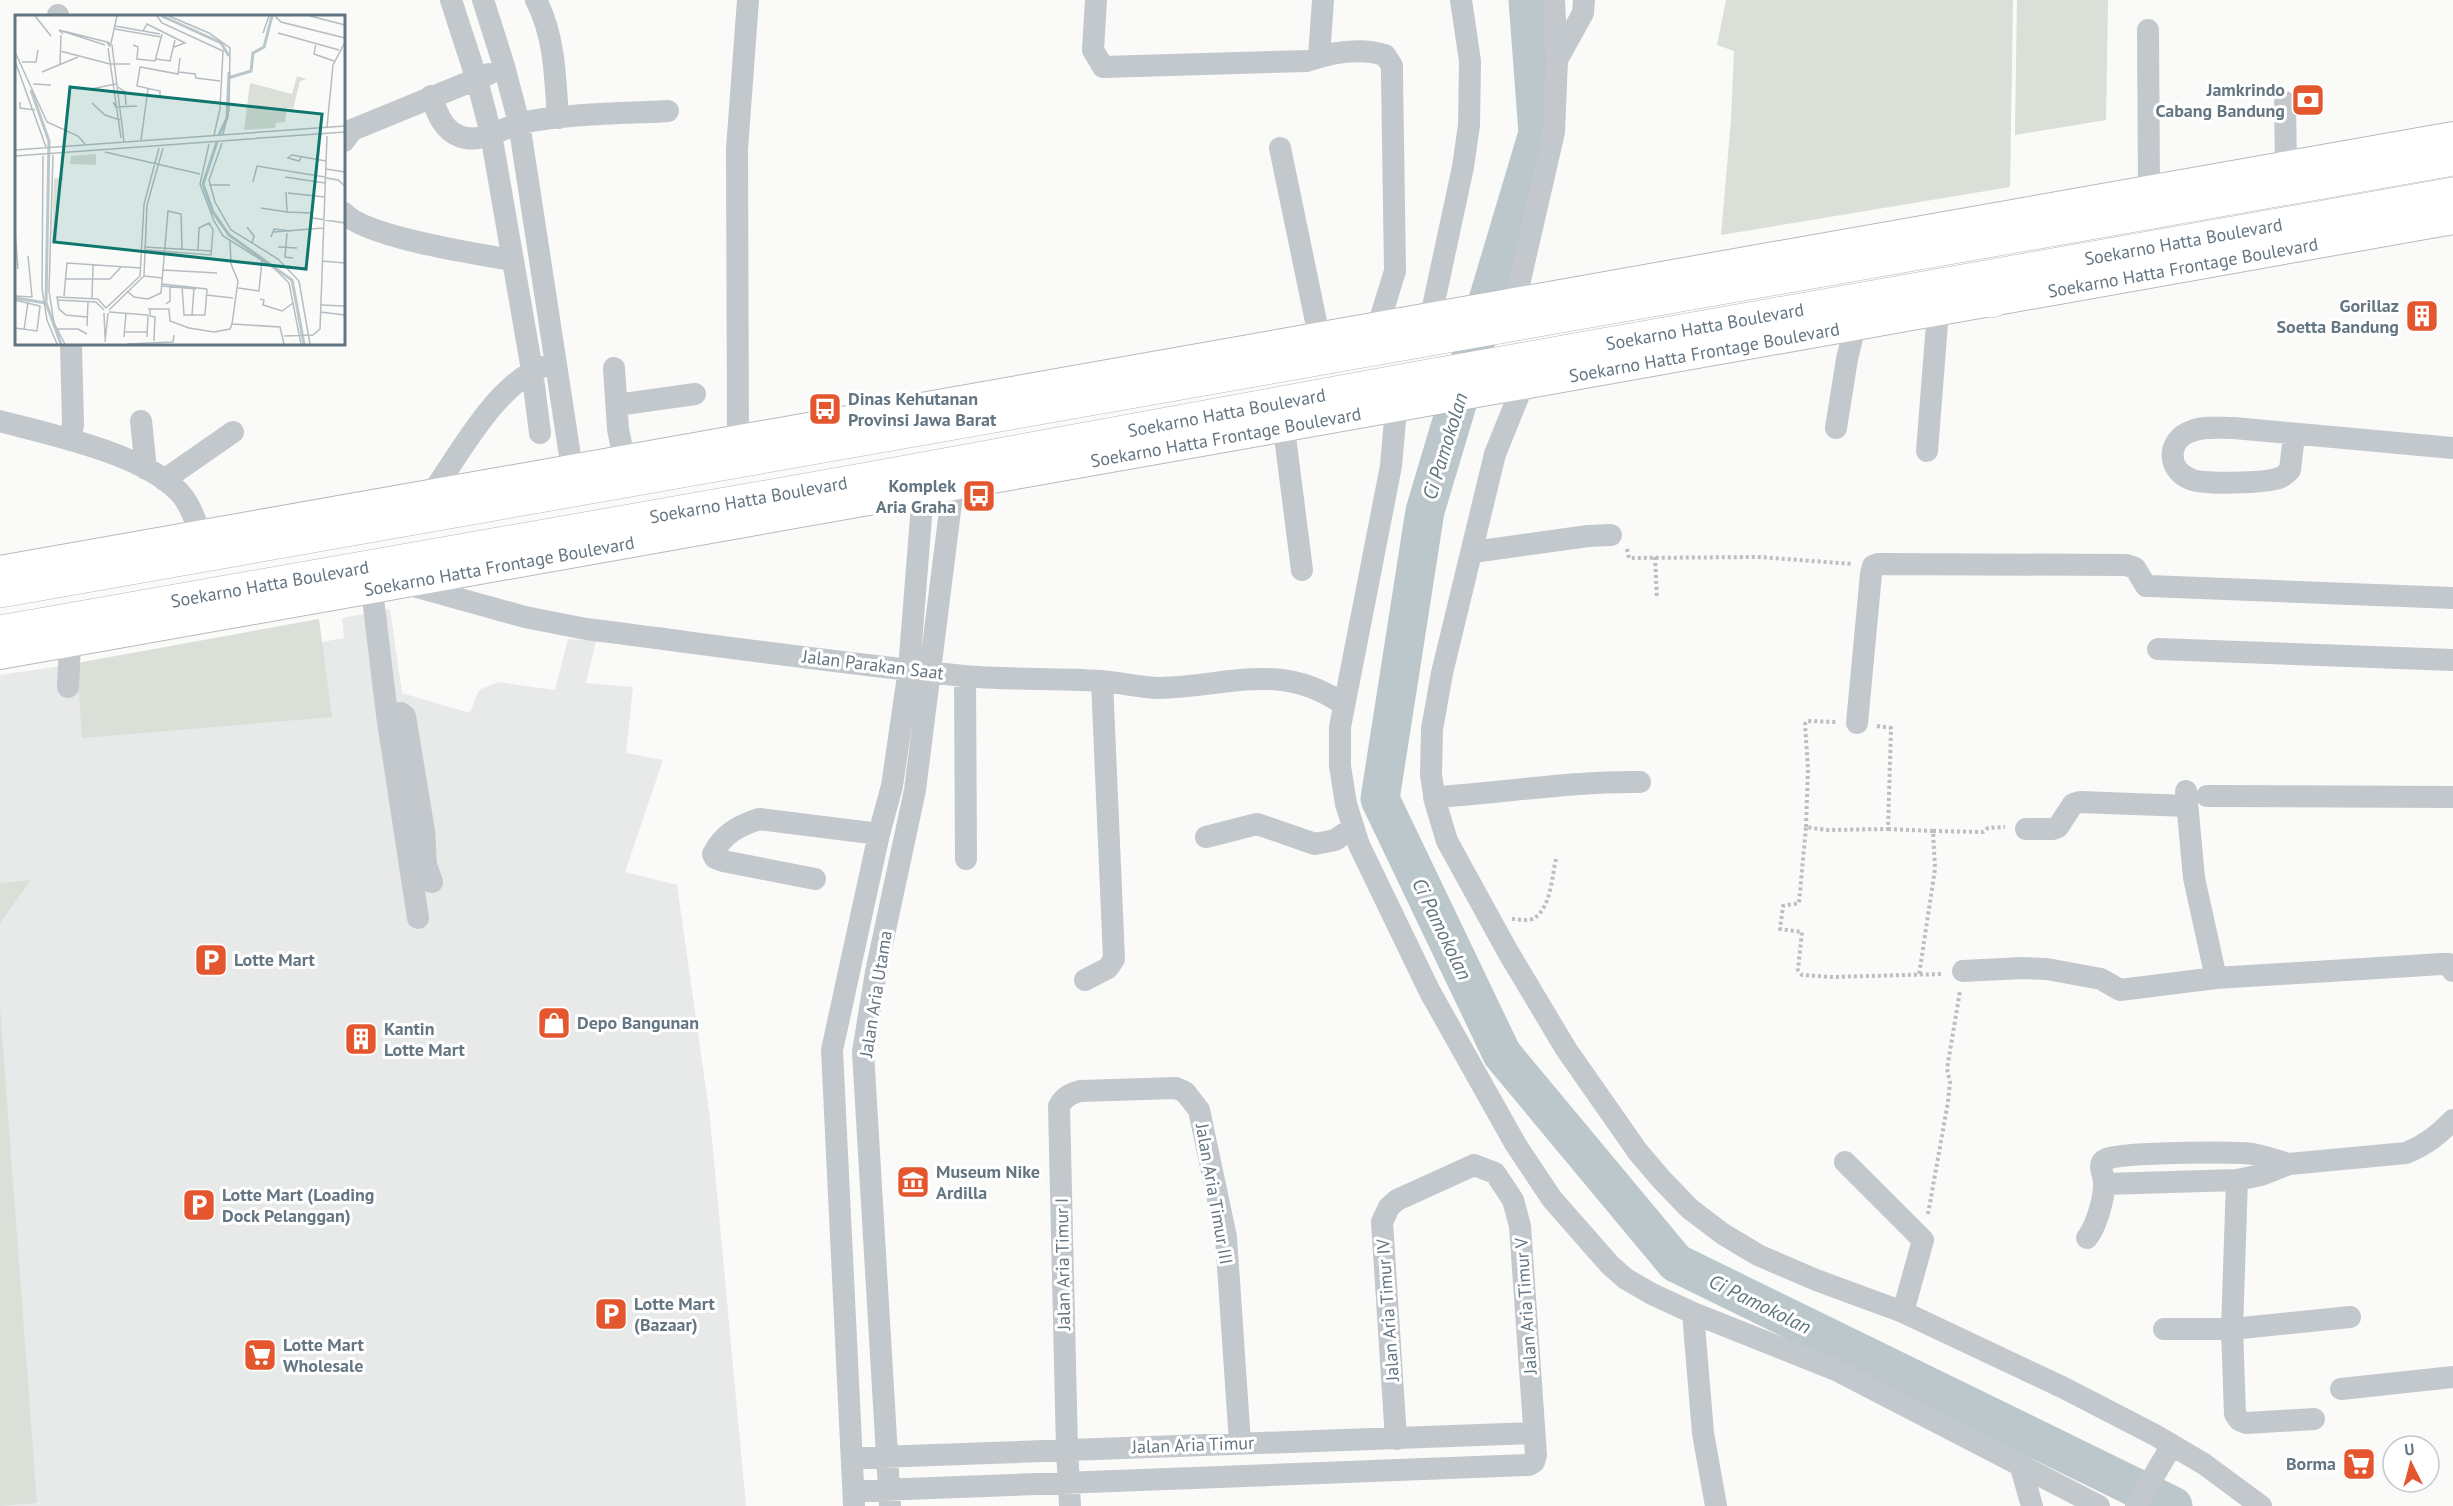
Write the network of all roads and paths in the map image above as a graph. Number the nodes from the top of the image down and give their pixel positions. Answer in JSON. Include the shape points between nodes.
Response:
{"nodes":[{"id":1,"x":451,"y":0,"type":"edge"},
{"id":2,"x":483,"y":0,"type":"edge"},
{"id":3,"x":536,"y":0,"type":"edge"},
{"id":4,"x":748,"y":0,"type":"edge"},
{"id":5,"x":1096,"y":0,"type":"edge"},
{"id":6,"x":1323,"y":0,"type":"edge"},
{"id":7,"x":1461,"y":0,"type":"edge"},
{"id":8,"x":1554,"y":0,"type":"edge"},
{"id":9,"x":1584,"y":0,"type":"edge"},
{"id":10,"x":2148,"y":30,"type":"dead end"},
{"id":11,"x":1319,"y":57,"type":"junction"},
{"id":12,"x":1557,"y":60,"type":"junction"},
{"id":13,"x":504,"y":66,"type":"junction"},
{"id":14,"x":477,"y":80,"type":"junction"},
{"id":15,"x":431,"y":96,"type":"junction"},
{"id":16,"x":2285,"y":102,"type":"dead end"},
{"id":17,"x":668,"y":111,"type":"dead end"},
{"id":18,"x":558,"y":118,"type":"junction"},
{"id":19,"x":519,"y":123,"type":"junction"},
{"id":20,"x":490,"y":134,"type":"junction"},
{"id":21,"x":2453,"y":136,"type":"edge"},
{"id":22,"x":345,"y":140,"type":"edge"},
{"id":23,"x":1280,"y":148,"type":"dead end"},
{"id":24,"x":2453,"y":159,"type":"edge"},
{"id":25,"x":2286,"y":166,"type":"junction"},
{"id":26,"x":2149,"y":190,"type":"junction"},
{"id":27,"x":2453,"y":194,"type":"edge"},
{"id":28,"x":345,"y":214,"type":"edge"},
{"id":29,"x":2453,"y":220,"type":"edge"},
{"id":30,"x":512,"y":260,"type":"junction"},
{"id":31,"x":1599,"y":288,"type":"joint"},
{"id":32,"x":1905,"y":292,"type":"junction"},
{"id":33,"x":1992,"y":301,"type":"junction"},
{"id":34,"x":1938,"y":311,"type":"junction"},
{"id":35,"x":1513,"y":313,"type":"junction"},
{"id":36,"x":1440,"y":322,"type":"junction"},
{"id":37,"x":1378,"y":326,"type":"junction"},
{"id":38,"x":1855,"y":326,"type":"junction"},
{"id":39,"x":1320,"y":336,"type":"junction"},
{"id":40,"x":71,"y":345,"type":"edge"},
{"id":41,"x":555,"y":362,"type":"junction"},
{"id":42,"x":614,"y":368,"type":"dead end"},
{"id":43,"x":532,"y":370,"type":"junction"},
{"id":44,"x":1487,"y":379,"type":"junction"},
{"id":45,"x":1523,"y":385,"type":"junction"},
{"id":46,"x":695,"y":394,"type":"dead end"},
{"id":47,"x":958,"y":400,"type":"junction"},
{"id":48,"x":617,"y":405,"type":"junction"},
{"id":49,"x":1406,"y":407,"type":"junction"},
{"id":50,"x":0,"y":421,"type":"edge"},
{"id":51,"x":141,"y":421,"type":"dead end"},
{"id":52,"x":927,"y":427,"type":"junction"},
{"id":53,"x":1836,"y":428,"type":"dead end"},
{"id":54,"x":1284,"y":429,"type":"junction"},
{"id":55,"x":233,"y":432,"type":"dead end"},
{"id":56,"x":540,"y":433,"type":"dead end"},
{"id":57,"x":2294,"y":435,"type":"junction"},
{"id":58,"x":738,"y":439,"type":"junction"},
{"id":59,"x":70,"y":440,"type":"junction"},
{"id":60,"x":859,"y":440,"type":"junction"},
{"id":61,"x":2453,"y":448,"type":"edge"},
{"id":62,"x":1927,"y":451,"type":"dead end"},
{"id":63,"x":624,"y":459,"type":"junction"},
{"id":64,"x":572,"y":469,"type":"junction"},
{"id":65,"x":155,"y":475,"type":"junction"},
{"id":66,"x":868,"y":479,"type":"junction"},
{"id":67,"x":938,"y":482,"type":"junction"},
{"id":68,"x":432,"y":493,"type":"junction"},
{"id":69,"x":842,"y":504,"type":"junction"},
{"id":70,"x":601,"y":525,"type":"junction"},
{"id":71,"x":201,"y":534,"type":"junction"},
{"id":72,"x":1611,"y":535,"type":"joint"},
{"id":73,"x":1473,"y":552,"type":"junction"},
{"id":74,"x":544,"y":557,"type":"junction"},
{"id":75,"x":1654,"y":557,"type":"junction"},
{"id":76,"x":1874,"y":566,"type":"junction"},
{"id":77,"x":0,"y":570,"type":"edge"},
{"id":78,"x":1302,"y":570,"type":"dead end"},
{"id":79,"x":404,"y":584,"type":"junction"},
{"id":80,"x":372,"y":590,"type":"junction"},
{"id":81,"x":0,"y":591,"type":"edge"},
{"id":82,"x":2453,"y":598,"type":"edge"},
{"id":83,"x":1657,"y":599,"type":"dead end"},
{"id":84,"x":0,"y":632,"type":"edge"},
{"id":85,"x":70,"y":643,"type":"junction"},
{"id":86,"x":2158,"y":649,"type":"dead end"},
{"id":87,"x":0,"y":655,"type":"edge"},
{"id":88,"x":2453,"y":660,"type":"edge"},
{"id":89,"x":920,"y":670,"type":"junction"},
{"id":90,"x":965,"y":676,"type":"junction"},
{"id":91,"x":1102,"y":681,"type":"junction"},
{"id":92,"x":68,"y":687,"type":"dead end"},
{"id":93,"x":1343,"y":704,"type":"junction"},
{"id":94,"x":387,"y":715,"type":"junction"},
{"id":95,"x":1857,"y":723,"type":"junction"},
{"id":96,"x":1640,"y":782,"type":"dead end"},
{"id":97,"x":892,"y":786,"type":"junction"},
{"id":98,"x":915,"y":790,"type":"junction"},
{"id":99,"x":1434,"y":797,"type":"junction"},
{"id":100,"x":2453,"y":797,"type":"edge"},
{"id":101,"x":2194,"y":798,"type":"junction"},
{"id":102,"x":1806,"y":827,"type":"junction"},
{"id":103,"x":1353,"y":828,"type":"junction"},
{"id":104,"x":1888,"y":829,"type":"junction"},
{"id":105,"x":2026,"y":829,"type":"joint"},
{"id":106,"x":1933,"y":831,"type":"junction"},
{"id":107,"x":879,"y":834,"type":"junction"},
{"id":108,"x":1206,"y":837,"type":"dead end"},
{"id":109,"x":966,"y":859,"type":"dead end"},
{"id":110,"x":1556,"y":859,"type":"dead end"},
{"id":111,"x":815,"y":879,"type":"dead end"},
{"id":112,"x":432,"y":882,"type":"dead end"},
{"id":113,"x":418,"y":918,"type":"dead end"},
{"id":114,"x":1491,"y":920,"type":"junction"},
{"id":115,"x":1963,"y":971,"type":"junction"},
{"id":116,"x":2453,"y":971,"type":"edge"},
{"id":117,"x":1919,"y":975,"type":"junction"},
{"id":118,"x":2216,"y":978,"type":"junction"},
{"id":119,"x":1085,"y":980,"type":"dead end"},
{"id":120,"x":832,"y":1050,"type":"junction"},
{"id":121,"x":863,"y":1052,"type":"junction"},
{"id":122,"x":1080,"y":1091,"type":"joint"},
{"id":123,"x":2453,"y":1120,"type":"edge"},
{"id":124,"x":1845,"y":1162,"type":"dead end"},
{"id":125,"x":2289,"y":1164,"type":"junction"},
{"id":126,"x":1474,"y":1165,"type":"joint"},
{"id":127,"x":2237,"y":1180,"type":"junction"},
{"id":128,"x":2105,"y":1184,"type":"junction"},
{"id":129,"x":2087,"y":1238,"type":"dead end"},
{"id":130,"x":1923,"y":1240,"type":"junction"},
{"id":131,"x":1903,"y":1312,"type":"junction"},
{"id":132,"x":1693,"y":1313,"type":"junction"},
{"id":133,"x":2350,"y":1317,"type":"dead end"},
{"id":134,"x":2164,"y":1329,"type":"dead end"},
{"id":135,"x":2232,"y":1329,"type":"junction"},
{"id":136,"x":2453,"y":1377,"type":"edge"},
{"id":137,"x":2341,"y":1389,"type":"dead end"},
{"id":138,"x":2314,"y":1419,"type":"dead end"},
{"id":139,"x":1534,"y":1433,"type":"junction"},
{"id":140,"x":1396,"y":1438,"type":"junction"},
{"id":141,"x":1312,"y":1441,"type":"junction"},
{"id":142,"x":1240,"y":1443,"type":"junction"},
{"id":143,"x":1067,"y":1449,"type":"junction"},
{"id":144,"x":2167,"y":1453,"type":"junction"},
{"id":145,"x":852,"y":1458,"type":"junction"},
{"id":146,"x":887,"y":1458,"type":"junction"},
{"id":147,"x":2020,"y":1464,"type":"junction"},
{"id":148,"x":1528,"y":1465,"type":"joint"},
{"id":149,"x":1312,"y":1474,"type":"junction"},
{"id":150,"x":1069,"y":1483,"type":"junction"},
{"id":151,"x":890,"y":1498,"type":"edge"},
{"id":152,"x":854,"y":1499,"type":"edge"},
{"id":153,"x":1070,"y":1506,"type":"edge"},
{"id":154,"x":1716,"y":1506,"type":"edge"},
{"id":155,"x":2032,"y":1506,"type":"edge"},
{"id":156,"x":2099,"y":1506,"type":"edge"},
{"id":157,"x":2136,"y":1506,"type":"edge"},
{"id":158,"x":2261,"y":1506,"type":"edge"}],
"edges":[{"from":1,"to":14,"type":"street"},
{"from":2,"to":13,"type":"street"},
{"from":3,"to":18,"type":"street","via":[[552,44]]},
{"from":4,"to":58,"type":"street","via":[[737,149]]},
{"from":5,"to":11,"type":"street","via":[[1093,50],[1103,67],[1306,61]]},
{"from":6,"to":11,"type":"street"},
{"from":7,"to":36,"type":"street","via":[[1470,61],[1468,125]]},
{"from":8,"to":12,"type":"street"},
{"from":9,"to":12,"type":"street","via":[[1583,13]]},
{"from":10,"to":26,"type":"street"},
{"from":11,"to":37,"type":"street","via":[[1332,52],[1376,52],[1392,66],[1395,271]]},
{"from":12,"to":35,"type":"street","via":[[1554,132]]},
{"from":13,"to":14,"type":"street"},
{"from":13,"to":19,"type":"street"},
{"from":14,"to":15,"type":"street"},
{"from":14,"to":20,"type":"street"},
{"from":15,"to":20,"type":"street","via":[[447,129],[458,136],[481,138]]},
{"from":15,"to":22,"type":"street","via":[[352,130]]},
{"from":16,"to":25,"type":"street"},
{"from":17,"to":18,"type":"street"},
{"from":18,"to":19,"type":"street"},
{"from":19,"to":20,"type":"street"},
{"from":19,"to":41,"type":"street"},
{"from":20,"to":30,"type":"street"},
{"from":21,"to":25,"type":"main road"},
{"from":23,"to":39,"type":"street"},
{"from":24,"to":35,"type":"highway","name":"Soekarno Hatta Boulevard"},
{"from":25,"to":26,"type":"main road"},
{"from":26,"to":31,"type":"main road"},
{"from":27,"to":32,"type":"highway","name":"Soekarno Hatta Boulevard"},
{"from":28,"to":30,"type":"street","via":[[367,228]]},
{"from":29,"to":33,"type":"main road","name":"Soekarno Hatta Frontage Boulevard"},
{"from":30,"to":43,"type":"street"},
{"from":31,"to":35,"type":"highway"},
{"from":32,"to":33,"type":"highway"},
{"from":32,"to":44,"type":"highway","name":"Soekarno Hatta Boulevard"},
{"from":33,"to":34,"type":"main road","name":"Soekarno Hatta Frontage Boulevard"},
{"from":34,"to":38,"type":"main road","name":"Soekarno Hatta Frontage Boulevard"},
{"from":34,"to":62,"type":"street"},
{"from":35,"to":36,"type":"highway","name":"Soekarno Hatta Boulevard"},
{"from":36,"to":37,"type":"main road"},
{"from":36,"to":52,"type":"highway","name":"Soekarno Hatta Boulevard"},
{"from":37,"to":39,"type":"main road"},
{"from":38,"to":45,"type":"main road","name":"Soekarno Hatta Frontage Boulevard"},
{"from":38,"to":53,"type":"street"},
{"from":39,"to":47,"type":"main road"},
{"from":40,"to":59,"type":"street"},
{"from":41,"to":43,"type":"street"},
{"from":41,"to":64,"type":"street"},
{"from":42,"to":48,"type":"street"},
{"from":43,"to":56,"type":"street"},
{"from":43,"to":68,"type":"street","via":[[501,396]]},
{"from":44,"to":45,"type":"main road","name":"Soekarno Hatta Frontage Boulevard"},
{"from":44,"to":49,"type":"main road","name":"Soekarno Hatta Frontage Boulevard"},
{"from":44,"to":67,"type":"highway","name":"Soekarno Hatta Boulevard","via":[[1434,375]]},
{"from":45,"to":73,"type":"street","via":[[1495,454]]},
{"from":46,"to":48,"type":"street"},
{"from":47,"to":52,"type":"highway"},
{"from":47,"to":58,"type":"main road"},
{"from":48,"to":63,"type":"street"},
{"from":49,"to":54,"type":"main road","name":"Soekarno Hatta Frontage Boulevard"},
{"from":49,"to":93,"type":"street"},
{"from":50,"to":59,"type":"street"},
{"from":51,"to":65,"type":"street"},
{"from":52,"to":60,"type":"highway","name":"Soekarno Hatta Boulevard"},
{"from":52,"to":67,"type":"highway","via":[[917,437],[915,449]]},
{"from":54,"to":67,"type":"main road","name":"Soekarno Hatta Frontage Boulevard"},
{"from":54,"to":78,"type":"street"},
{"from":55,"to":65,"type":"street"},
{"from":57,"to":57,"type":"street","via":[[2234,428],[2192,431],[2179,438],[2172,451],[2173,462],[2191,480],[2224,483],[2278,479],[2290,470]]},
{"from":57,"to":61,"type":"street"},
{"from":58,"to":63,"type":"main road"},
{"from":59,"to":65,"type":"street","via":[[126,459]]},
{"from":60,"to":66,"type":"highway","via":[[871,445],[879,455],[877,468]]},
{"from":60,"to":81,"type":"highway","name":"Soekarno Hatta Boulevard"},
{"from":63,"to":64,"type":"main road"},
{"from":64,"to":68,"type":"main road"},
{"from":65,"to":71,"type":"street","via":[[185,500]]},
{"from":66,"to":67,"type":"highway","name":"Soekarno Hatta Boulevard"},
{"from":66,"to":69,"type":"highway"},
{"from":66,"to":70,"type":"highway","name":"Soekarno Hatta Boulevard"},
{"from":67,"to":69,"type":"main road","name":"Soekarno Hatta Frontage Boulevard"},
{"from":67,"to":89,"type":"street","name":"Jalan Aria Utama"},
{"from":67,"to":89,"type":"street","name":"Jalan Aria Utama"},
{"from":68,"to":71,"type":"main road"},
{"from":69,"to":74,"type":"main road","name":"Soekarno Hatta Frontage Boulevard"},
{"from":70,"to":74,"type":"highway"},
{"from":70,"to":84,"type":"highway","name":"Soekarno Hatta Boulevard"},
{"from":71,"to":77,"type":"main road"},
{"from":72,"to":73,"type":"street"},
{"from":72,"to":75,"type":"path","via":[[1625,530],[1629,558]]},
{"from":73,"to":99,"type":"street","via":[[1435,704],[1430,749]]},
{"from":74,"to":79,"type":"main road","name":"Soekarno Hatta Frontage Boulevard"},
{"from":75,"to":76,"type":"path","via":[[1759,557]]},
{"from":75,"to":83,"type":"path"},
{"from":76,"to":82,"type":"street","via":[[1892,562],[2126,565],[2134,568],[2146,586]]},
{"from":76,"to":95,"type":"street"},
{"from":79,"to":80,"type":"main road","name":"Soekarno Hatta Frontage Boulevard"},
{"from":79,"to":89,"type":"street","name":"Jalan Parakan Saat","via":[[586,629]]},
{"from":80,"to":85,"type":"main road","name":"Soekarno Hatta Frontage Boulevard"},
{"from":80,"to":94,"type":"street"},
{"from":85,"to":87,"type":"main road","name":"Soekarno Hatta Frontage Boulevard"},
{"from":85,"to":92,"type":"street"},
{"from":86,"to":88,"type":"street"},
{"from":89,"to":90,"type":"street","name":"Jalan Parakan Saat"},
{"from":89,"to":97,"type":"street","name":"Jalan Aria Utama"},
{"from":89,"to":98,"type":"street","name":"Jalan Aria Utama"},
{"from":90,"to":91,"type":"street","name":"Jalan Parakan Saat"},
{"from":90,"to":109,"type":"street"},
{"from":91,"to":93,"type":"street","name":"Jalan Parakan Saat","via":[[1157,688],[1249,678],[1287,681],[1323,690]]},
{"from":91,"to":119,"type":"street","via":[[1114,959],[1108,968]]},
{"from":93,"to":103,"type":"street","via":[[1340,766]]},
{"from":94,"to":112,"type":"street","via":[[405,716],[426,865]]},
{"from":94,"to":113,"type":"street"},
{"from":95,"to":102,"type":"path","via":[[1805,724]]},
{"from":95,"to":104,"type":"path","via":[[1891,728]]},
{"from":96,"to":99,"type":"street","via":[[1567,783]]},
{"from":97,"to":98,"type":"street"},
{"from":97,"to":107,"type":"street","name":"Jalan Aria Utama"},
{"from":98,"to":121,"type":"street","name":"Jalan Aria Utama"},
{"from":99,"to":114,"type":"street","via":[[1447,841]]},
{"from":100,"to":101,"type":"street"},
{"from":101,"to":105,"type":"street","via":[[2080,802],[2073,804],[2058,827]]},
{"from":101,"to":118,"type":"street","via":[[2194,878]]},
{"from":102,"to":104,"type":"path"},
{"from":102,"to":117,"type":"path","via":[[1799,903],[1783,906],[1780,929],[1802,932],[1798,972],[1832,977]]},
{"from":103,"to":108,"type":"street","via":[[1335,840],[1315,844],[1257,824]]},
{"from":103,"to":132,"type":"street","via":[[1430,992],[1516,1145],[1552,1199],[1626,1279]]},
{"from":104,"to":106,"type":"path"},
{"from":105,"to":106,"type":"path"},
{"from":106,"to":117,"type":"path","via":[[1935,869]]},
{"from":107,"to":111,"type":"street","via":[[759,819],[728,834],[713,854],[723,861]]},
{"from":107,"to":120,"type":"street","name":"Jalan Aria Utama"},
{"from":110,"to":114,"type":"path","via":[[1547,900],[1536,917]]},
{"from":114,"to":131,"type":"street","via":[[1566,1049],[1638,1152],[1690,1209],[1758,1255]]},
{"from":115,"to":117,"type":"path"},
{"from":115,"to":118,"type":"street","via":[[2047,969],[2102,979],[2120,990]]},
{"from":115,"to":130,"type":"path","via":[[1947,1069],[1948,1102]]},
{"from":116,"to":118,"type":"street","via":[[2448,964],[2442,964]]},
{"from":120,"to":121,"type":"street"},
{"from":120,"to":145,"type":"street","name":"Jalan Aria Utama"},
{"from":121,"to":146,"type":"street","name":"Jalan Aria Utama"},
{"from":122,"to":142,"type":"street","name":"Jalan Aria Timur III","via":[[1176,1088],[1185,1092],[1199,1110],[1226,1237]]},
{"from":122,"to":143,"type":"street","name":"Jalan Aria Timur I","via":[[1064,1098],[1059,1106]]},
{"from":123,"to":125,"type":"street","via":[[2436,1137],[2406,1153]]},
{"from":124,"to":130,"type":"street"},
{"from":125,"to":127,"type":"street"},
{"from":125,"to":128,"type":"street","via":[[2253,1154],[2115,1155],[2102,1161]]},
{"from":126,"to":139,"type":"street","name":"Jalan Aria Timur V","via":[[1495,1173],[1513,1200],[1520,1226]]},
{"from":126,"to":140,"type":"street","name":"Jalan Aria Timur IV","via":[[1397,1200],[1382,1222]]},
{"from":127,"to":128,"type":"street"},
{"from":127,"to":135,"type":"street"},
{"from":128,"to":129,"type":"street","via":[[2094,1229]]},
{"from":130,"to":131,"type":"street"},
{"from":131,"to":144,"type":"street","via":[[2064,1388]]},
{"from":132,"to":147,"type":"street","via":[[1836,1370]]},
{"from":132,"to":154,"type":"street","via":[[1703,1433]]},
{"from":133,"to":135,"type":"street"},
{"from":134,"to":135,"type":"street"},
{"from":135,"to":138,"type":"street","via":[[2235,1414],[2239,1419],[2246,1423]]},
{"from":136,"to":137,"type":"street"},
{"from":139,"to":140,"type":"street","name":"Jalan Aria Timur"},
{"from":139,"to":148,"type":"street","name":"Jalan Aria Timur V","via":[[1536,1455]]},
{"from":140,"to":141,"type":"street","name":"Jalan Aria Timur"},
{"from":141,"to":142,"type":"street","name":"Jalan Aria Timur"},
{"from":141,"to":149,"type":"street"},
{"from":142,"to":143,"type":"street","name":"Jalan Aria Timur"},
{"from":143,"to":146,"type":"street","name":"Jalan Aria Timur"},
{"from":143,"to":150,"type":"street"},
{"from":144,"to":157,"type":"street"},
{"from":144,"to":158,"type":"street","via":[[2204,1464]]},
{"from":145,"to":146,"type":"street","name":"Jalan Aria Timur"},
{"from":145,"to":152,"type":"street","name":"Jalan Aria Utama"},
{"from":146,"to":151,"type":"street","name":"Jalan Aria Utama"},
{"from":147,"to":155,"type":"street"},
{"from":147,"to":156,"type":"street"},
{"from":148,"to":149,"type":"street","name":"Jalan Aria Timur"},
{"from":149,"to":150,"type":"street","name":"Jalan Aria Timur"},
{"from":150,"to":151,"type":"street","name":"Jalan Aria Timur"},
{"from":150,"to":153,"type":"street"},
{"from":151,"to":152,"type":"street","name":"Jalan Aria Timur"}]}
